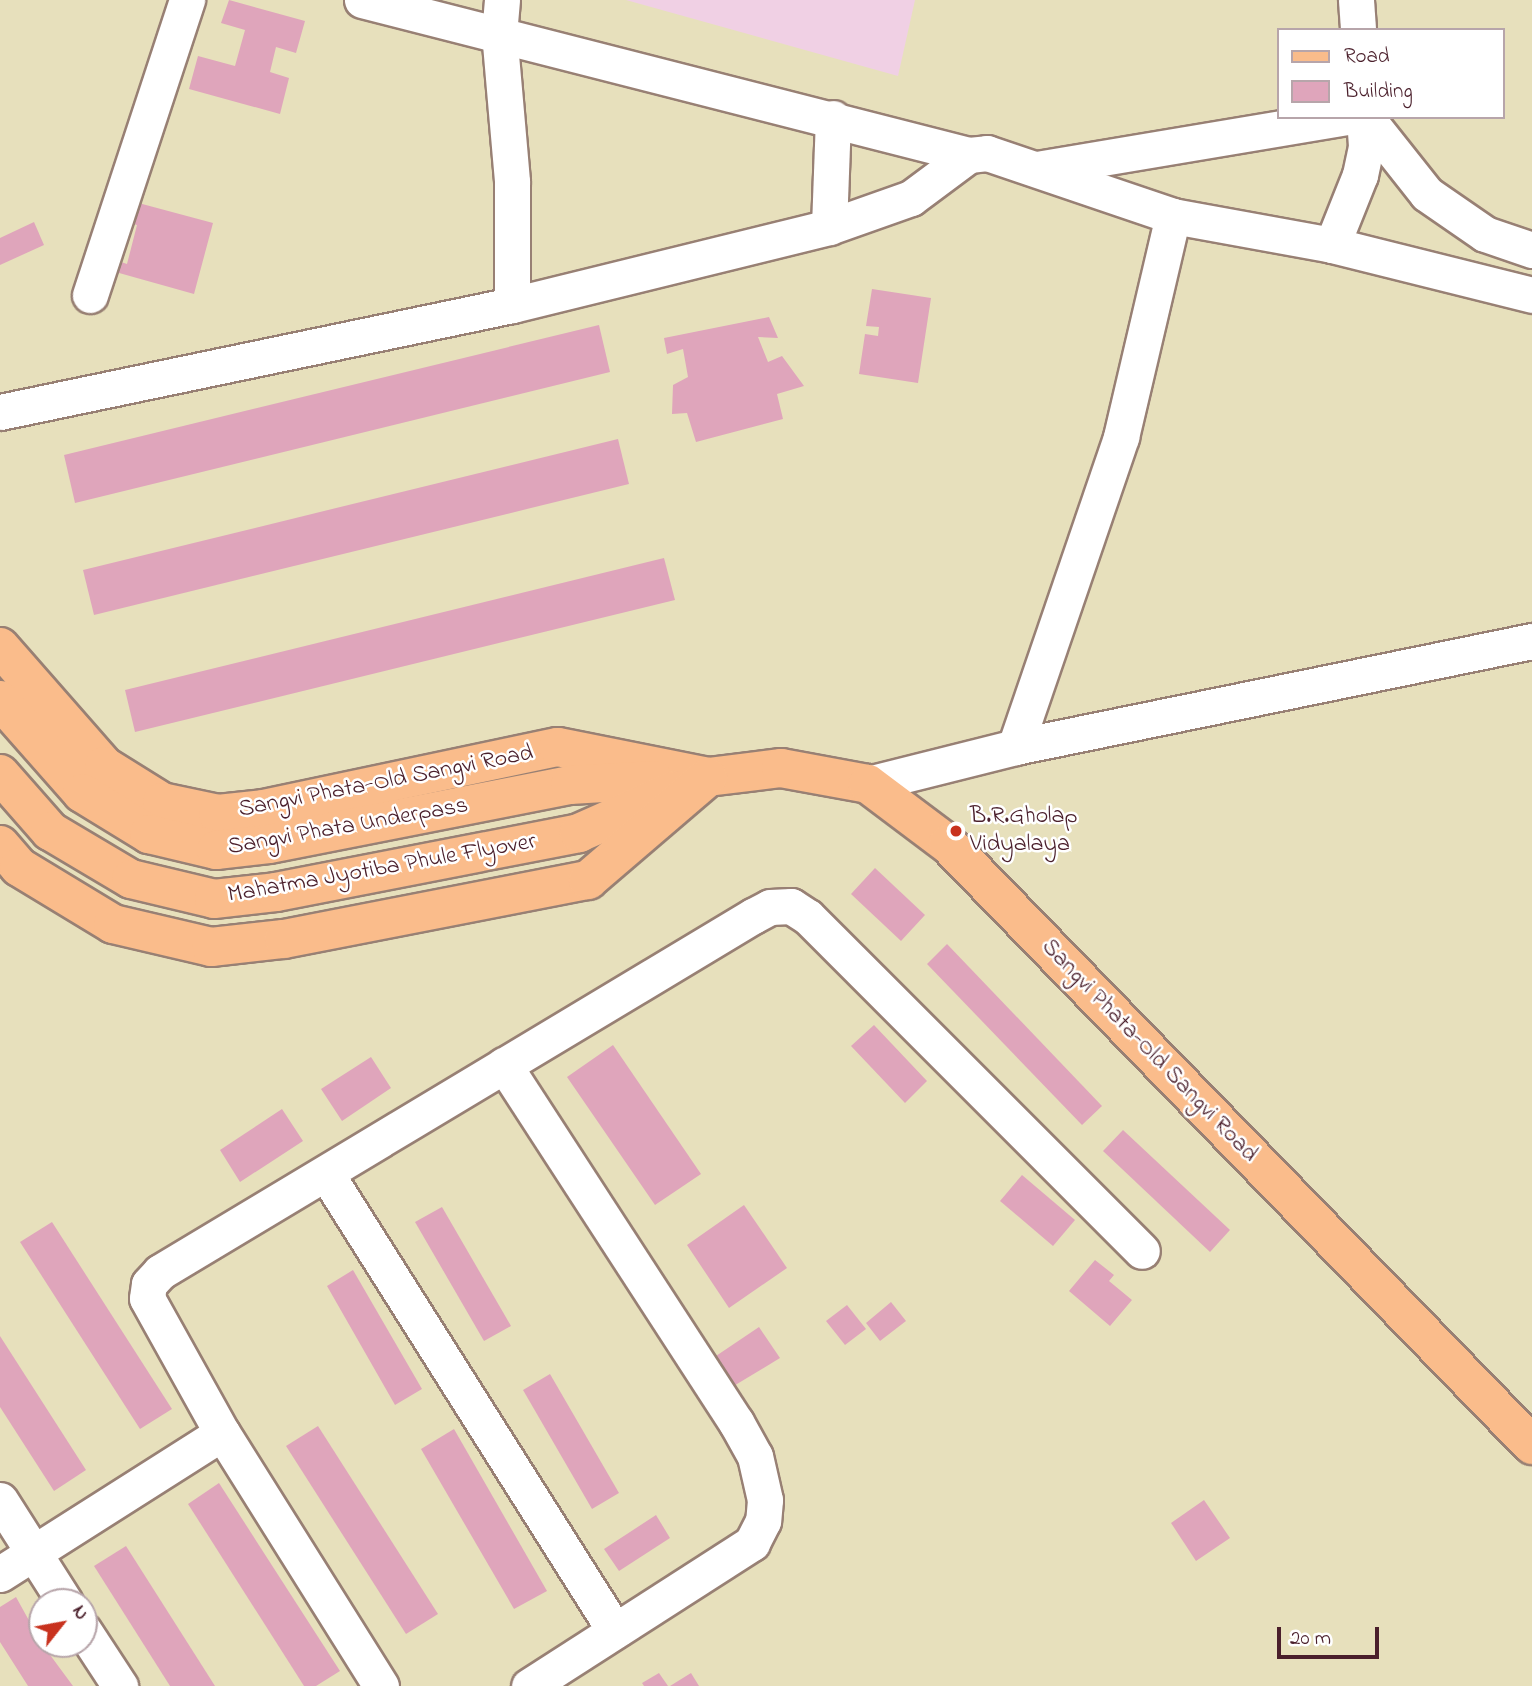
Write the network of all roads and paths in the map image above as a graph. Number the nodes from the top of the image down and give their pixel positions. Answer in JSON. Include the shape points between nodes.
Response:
{"nodes":[{"id":1,"x":187,"y":0,"type":"edge"},
{"id":2,"x":362,"y":0,"type":"edge"},
{"id":3,"x":1356,"y":0,"type":"edge"},
{"id":4,"x":501,"y":16,"type":"edge"},
{"id":5,"x":1358,"y":28,"type":"edge"},
{"id":6,"x":833,"y":118,"type":"junction"},
{"id":7,"x":1337,"y":119,"type":"edge"},
{"id":8,"x":1365,"y":119,"type":"edge"},
{"id":9,"x":1367,"y":119,"type":"edge"},
{"id":10,"x":969,"y":155,"type":"junction"},
{"id":11,"x":1039,"y":169,"type":"junction"},
{"id":12,"x":1173,"y":216,"type":"junction"},
{"id":13,"x":829,"y":227,"type":"junction"},
{"id":14,"x":1332,"y":245,"type":"junction"},
{"id":15,"x":1532,"y":250,"type":"edge"},
{"id":16,"x":90,"y":295,"type":"dead end"},
{"id":17,"x":1532,"y":296,"type":"edge"},
{"id":18,"x":512,"y":305,"type":"junction"},
{"id":19,"x":0,"y":412,"type":"edge"},
{"id":20,"x":1532,"y":641,"type":"edge"},
{"id":21,"x":0,"y":647,"type":"edge"},
{"id":22,"x":0,"y":700,"type":"edge"},
{"id":23,"x":1015,"y":747,"type":"junction"},
{"id":24,"x":0,"y":774,"type":"edge"},
{"id":25,"x":708,"y":777,"type":"junction"},
{"id":26,"x":868,"y":783,"type":"junction"},
{"id":27,"x":0,"y":845,"type":"edge"},
{"id":28,"x":504,"y":1065,"type":"junction"},
{"id":29,"x":327,"y":1175,"type":"junction"},
{"id":30,"x":1142,"y":1251,"type":"dead end"},
{"id":31,"x":222,"y":1433,"type":"junction"},
{"id":32,"x":1532,"y":1445,"type":"edge"},
{"id":33,"x":0,"y":1500,"type":"edge"},
{"id":34,"x":33,"y":1553,"type":"junction"},
{"id":35,"x":0,"y":1574,"type":"edge"},
{"id":36,"x":56,"y":1588,"type":"edge"},
{"id":37,"x":615,"y":1631,"type":"junction"},
{"id":38,"x":98,"y":1652,"type":"edge"},
{"id":39,"x":120,"y":1686,"type":"edge"},
{"id":40,"x":381,"y":1686,"type":"edge"},
{"id":41,"x":529,"y":1686,"type":"edge"}],
"edges":[{"from":1,"to":16,"type":"lane"},
{"from":2,"to":4,"type":"lane"},
{"from":3,"to":5,"type":"lane"},
{"from":4,"to":6,"type":"lane"},
{"from":4,"to":18,"type":"lane","via":[[512,182]]},
{"from":6,"to":10,"type":"lane"},
{"from":6,"to":13,"type":"lane"},
{"from":7,"to":11,"type":"lane"},
{"from":8,"to":14,"type":"lane","via":[[1360,175]]},
{"from":9,"to":15,"type":"lane","via":[[1427,194],[1485,234]]},
{"from":10,"to":11,"type":"lane","via":[[987,152]]},
{"from":10,"to":13,"type":"lane","via":[[911,198]]},
{"from":11,"to":12,"type":"lane"},
{"from":12,"to":14,"type":"lane"},
{"from":12,"to":23,"type":"lane","via":[[1121,437]]},
{"from":13,"to":18,"type":"lane"},
{"from":14,"to":17,"type":"lane"},
{"from":18,"to":19,"type":"lane"},
{"from":20,"to":23,"type":"lane"},
{"from":21,"to":25,"type":"main road","name":"Sangvi Phata-Old Sangvi Road","via":[[104,766],[162,802],[218,814],[263,809],[558,747]]},
{"from":22,"to":25,"type":"main road","name":"Sangvi Phata Underpass","via":[[82,793],[149,834],[216,850],[570,785]]},
{"from":23,"to":26,"type":"lane"},
{"from":24,"to":25,"type":"main road","name":"Mahatma Jyotiba Phule Flyover","via":[[50,831],[131,879],[214,899],[579,833]]},
{"from":25,"to":26,"type":"main road","name":"Sangvi Phata-Old Sangvi Road","via":[[781,768]]},
{"from":25,"to":27,"type":"main road","via":[[589,880],[284,939],[211,947],[113,924],[19,867]]},
{"from":26,"to":32,"type":"main road","name":"Sangvi Phata-Old Sangvi Road","via":[[947,844]]},
{"from":28,"to":29,"type":"lane"},
{"from":28,"to":30,"type":"lane","via":[[761,912],[791,906],[808,917]]},
{"from":28,"to":37,"type":"lane","via":[[736,1422],[755,1456],[765,1500],[763,1521],[752,1543]]},
{"from":29,"to":31,"type":"lane","via":[[160,1272],[149,1284],[146,1298]]},
{"from":29,"to":37,"type":"lane"},
{"from":31,"to":34,"type":"lane"},
{"from":31,"to":40,"type":"lane"},
{"from":33,"to":34,"type":"lane"},
{"from":34,"to":35,"type":"lane"},
{"from":34,"to":36,"type":"lane"},
{"from":37,"to":41,"type":"lane"},
{"from":38,"to":39,"type":"lane"}]}
